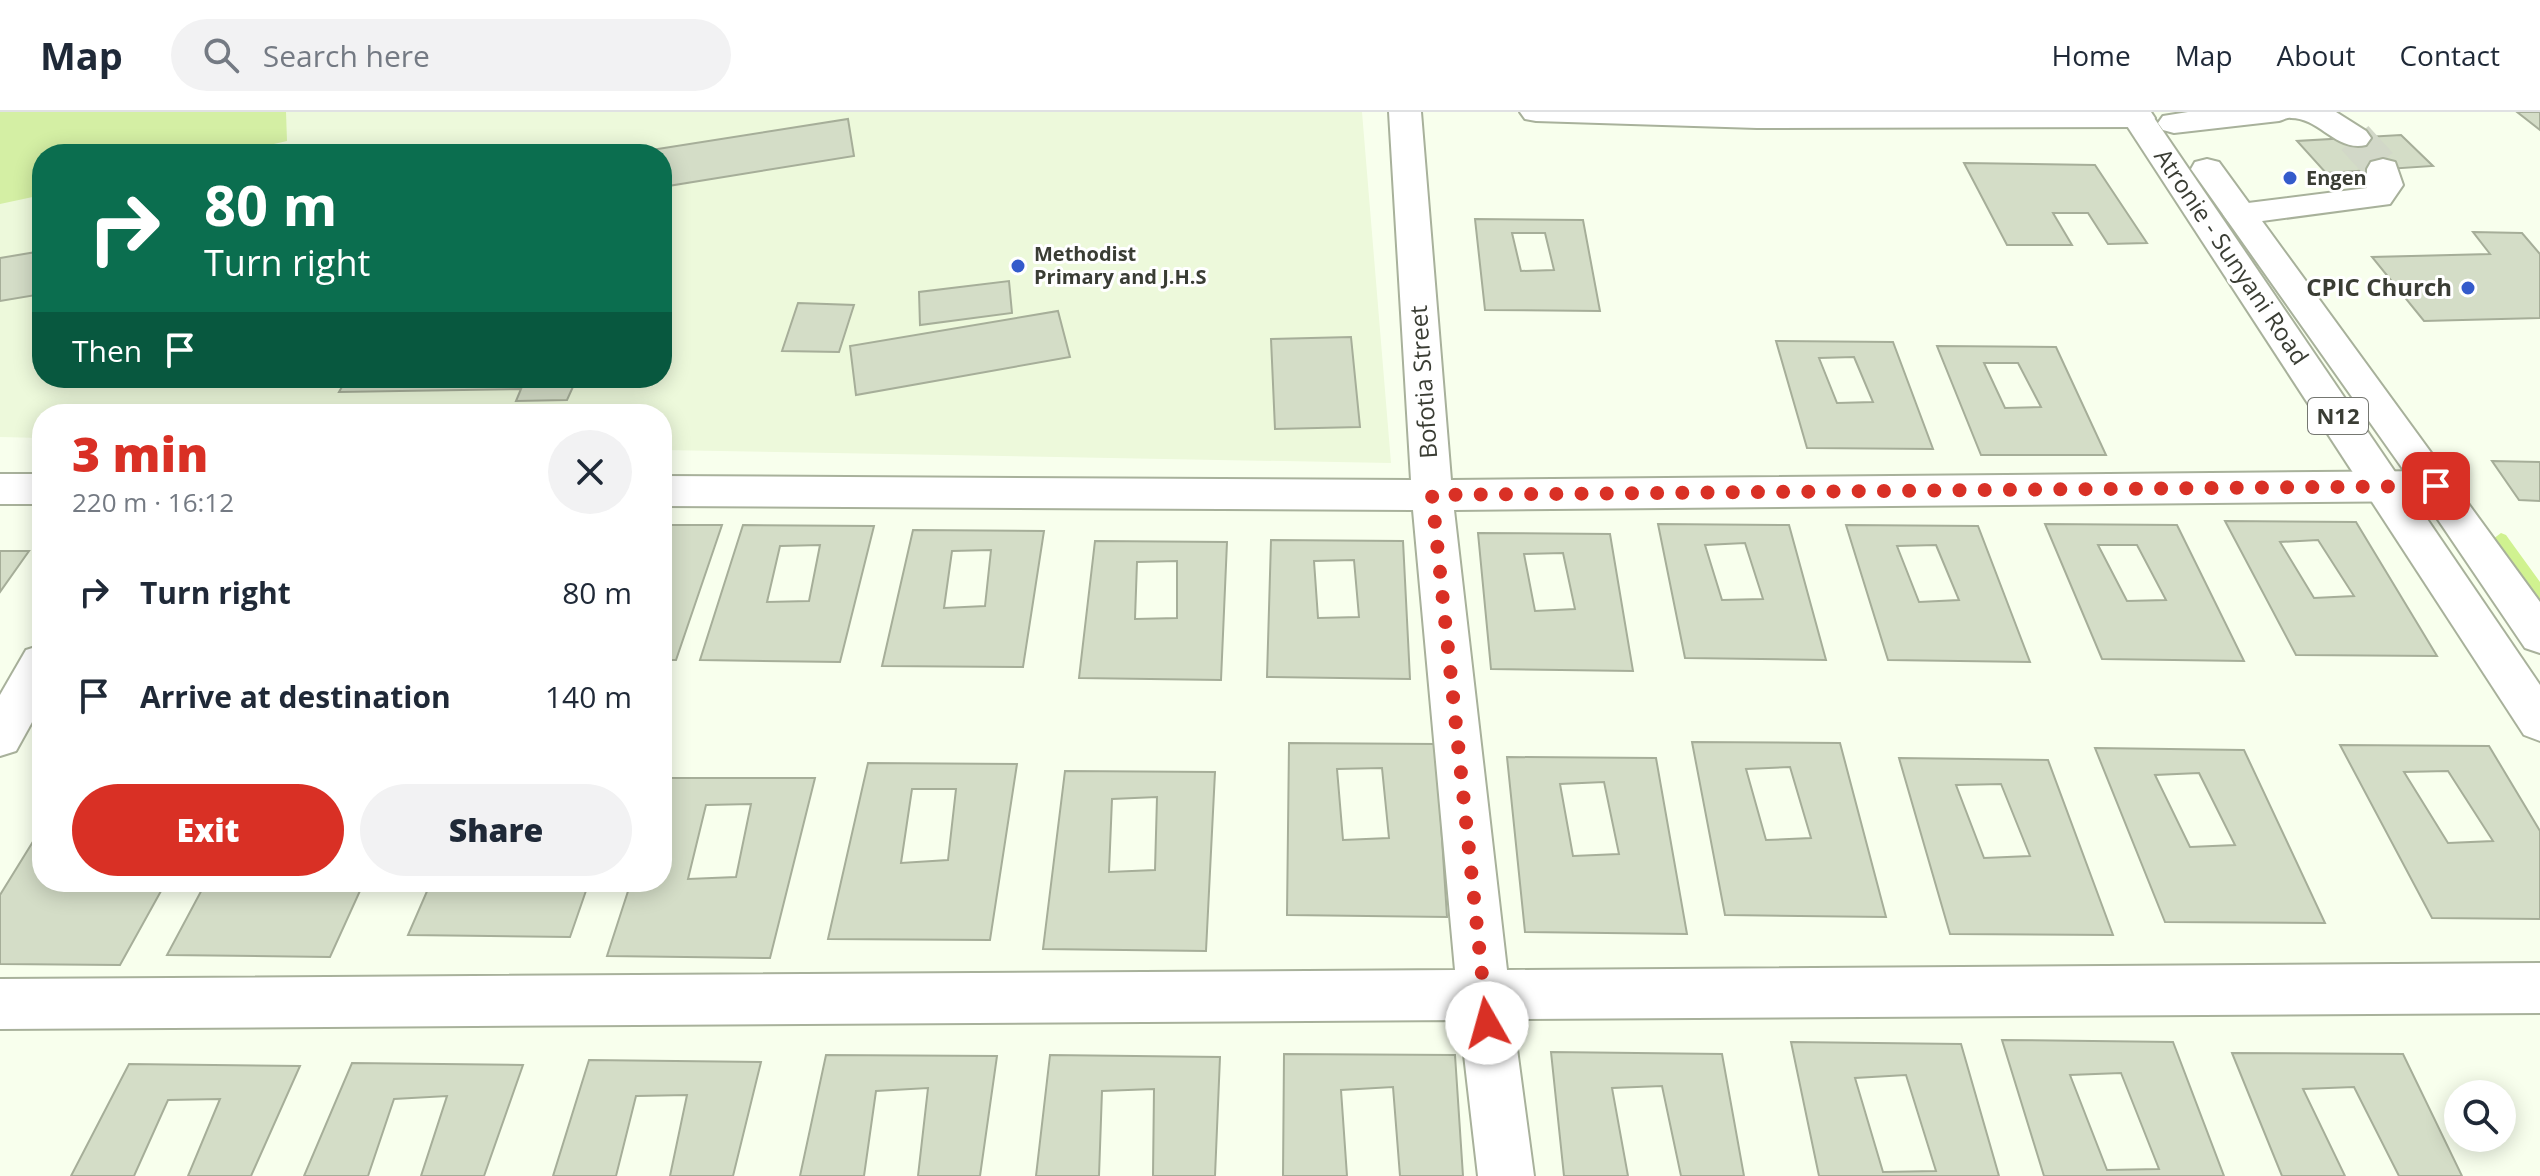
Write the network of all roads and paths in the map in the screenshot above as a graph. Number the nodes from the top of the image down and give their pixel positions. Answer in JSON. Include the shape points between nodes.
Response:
{"nodes":[{"id":1,"x":1405,"y":112,"type":"edge"},
{"id":2,"x":1536,"y":112,"type":"edge"},
{"id":3,"x":2279,"y":112,"type":"edge"},
{"id":4,"x":2303,"y":112,"type":"edge"},
{"id":5,"x":2153,"y":116,"type":"edge"},
{"id":6,"x":2355,"y":138,"type":"tunnel mouth"},
{"id":7,"x":2383,"y":169,"type":"dead end"},
{"id":8,"x":2240,"y":214,"type":"junction"},
{"id":9,"x":2436,"y":486,"type":"junction"},
{"id":10,"x":2386,"y":488,"type":"junction"},
{"id":11,"x":0,"y":489,"type":"edge"},
{"id":12,"x":32,"y":489,"type":"edge"},
{"id":13,"x":672,"y":491,"type":"edge"},
{"id":14,"x":1432,"y":495,"type":"junction"},
{"id":15,"x":2540,"y":636,"type":"edge"},
{"id":16,"x":32,"y":681,"type":"edge"},
{"id":17,"x":2540,"y":722,"type":"edge"},
{"id":18,"x":0,"y":737,"type":"edge"},
{"id":19,"x":2540,"y":988,"type":"edge"},
{"id":20,"x":1483,"y":992,"type":"junction"},
{"id":21,"x":0,"y":1004,"type":"edge"},
{"id":22,"x":1506,"y":1176,"type":"edge"}],
"edges":[{"from":1,"to":14,"type":"main road","name":"Bofotia Street"},
{"from":2,"to":5,"type":"main road","via":[[1757,119]]},
{"from":3,"to":5,"type":"main road"},
{"from":4,"to":6,"type":"main road","via":[[2324,118]]},
{"from":5,"to":8,"type":"main road","number":"N12"},
{"from":5,"to":10,"type":"main road","name":"Atronie - Sunyani Road","number":"N12"},
{"from":7,"to":8,"type":"main road","via":[[2386,185],[2378,197]]},
{"from":8,"to":9,"type":"main road","number":"N12"},
{"from":9,"to":10,"type":"main road"},
{"from":9,"to":15,"type":"main road","number":"N12"},
{"from":10,"to":14,"type":"main road"},
{"from":10,"to":17,"type":"main road","name":"Atronie - Sunyani Road","number":"N12"},
{"from":11,"to":12,"type":"main road"},
{"from":13,"to":14,"type":"main road"},
{"from":14,"to":20,"type":"main road","name":"Bofotia Street"},
{"from":16,"to":18,"type":"main road"},
{"from":19,"to":20,"type":"main road"},
{"from":20,"to":21,"type":"main road"},
{"from":20,"to":22,"type":"main road","name":"Bofotia Street"}]}
